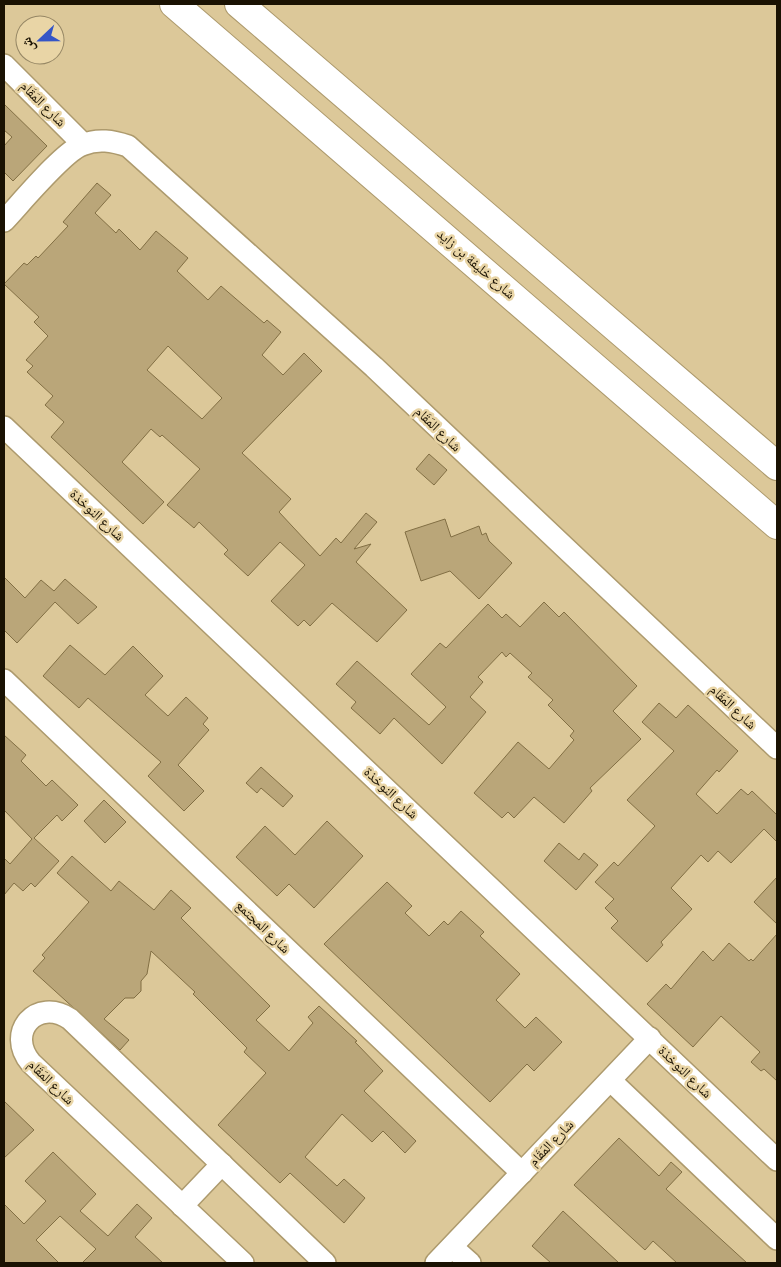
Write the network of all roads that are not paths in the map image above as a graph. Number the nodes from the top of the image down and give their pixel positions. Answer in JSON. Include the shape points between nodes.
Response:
{"nodes":[{"id":1,"x":174,"y":4,"type":"edge"},
{"id":2,"x":240,"y":4,"type":"edge"},
{"id":3,"x":4,"y":65,"type":"edge"},
{"id":4,"x":83,"y":144,"type":"junction"},
{"id":5,"x":4,"y":221,"type":"edge"},
{"id":6,"x":4,"y":427,"type":"edge"},
{"id":7,"x":777,"y":466,"type":"edge"},
{"id":8,"x":777,"y":525,"type":"edge"},
{"id":9,"x":4,"y":680,"type":"edge"},
{"id":10,"x":777,"y":748,"type":"edge"},
{"id":11,"x":650,"y":1038,"type":"junction"},
{"id":12,"x":611,"y":1081,"type":"junction"},
{"id":13,"x":777,"y":1160,"type":"edge"},
{"id":14,"x":222,"y":1164,"type":"junction"},
{"id":15,"x":522,"y":1173,"type":"junction"},
{"id":16,"x":182,"y":1206,"type":"junction"},
{"id":17,"x":777,"y":1239,"type":"edge"},
{"id":18,"x":452,"y":1247,"type":"junction"},
{"id":19,"x":243,"y":1263,"type":"edge"},
{"id":20,"x":324,"y":1263,"type":"edge"},
{"id":21,"x":436,"y":1263,"type":"edge"},
{"id":22,"x":470,"y":1263,"type":"edge"}],
"edges":[{"from":1,"to":8,"type":"highway","name":"شارع خليفة بن زايد"},
{"from":2,"to":7,"type":"highway"},
{"from":3,"to":4,"type":"street","name":"شارع المَقَام"},
{"from":4,"to":5,"type":"street","name":"شارع المَقَام","via":[[65,157]]},
{"from":4,"to":10,"type":"street","name":"شارع المَقَام","via":[[98,140],[114,141],[141,156],[374,367]]},
{"from":6,"to":11,"type":"street","name":"شارع النوخذة"},
{"from":9,"to":15,"type":"street","name":"شارع المجتمع"},
{"from":11,"to":12,"type":"street","name":"شارع المَقَام"},
{"from":11,"to":13,"type":"street","name":"شارع النوخذة"},
{"from":12,"to":15,"type":"street","name":"شارع المَقَام"},
{"from":12,"to":17,"type":"street"},
{"from":14,"to":16,"type":"street"},
{"from":14,"to":16,"type":"street","name":"شارع المَقَام","via":[[70,1019],[63,1014],[46,1012],[31,1018],[22,1032],[25,1056]]},
{"from":14,"to":20,"type":"street","name":"شارع المَقَام"},
{"from":15,"to":18,"type":"street","name":"شارع المَقَام"},
{"from":16,"to":19,"type":"street","name":"شارع المَقَام"},
{"from":18,"to":21,"type":"street","name":"شارع المَقَام"},
{"from":18,"to":22,"type":"street"}]}
